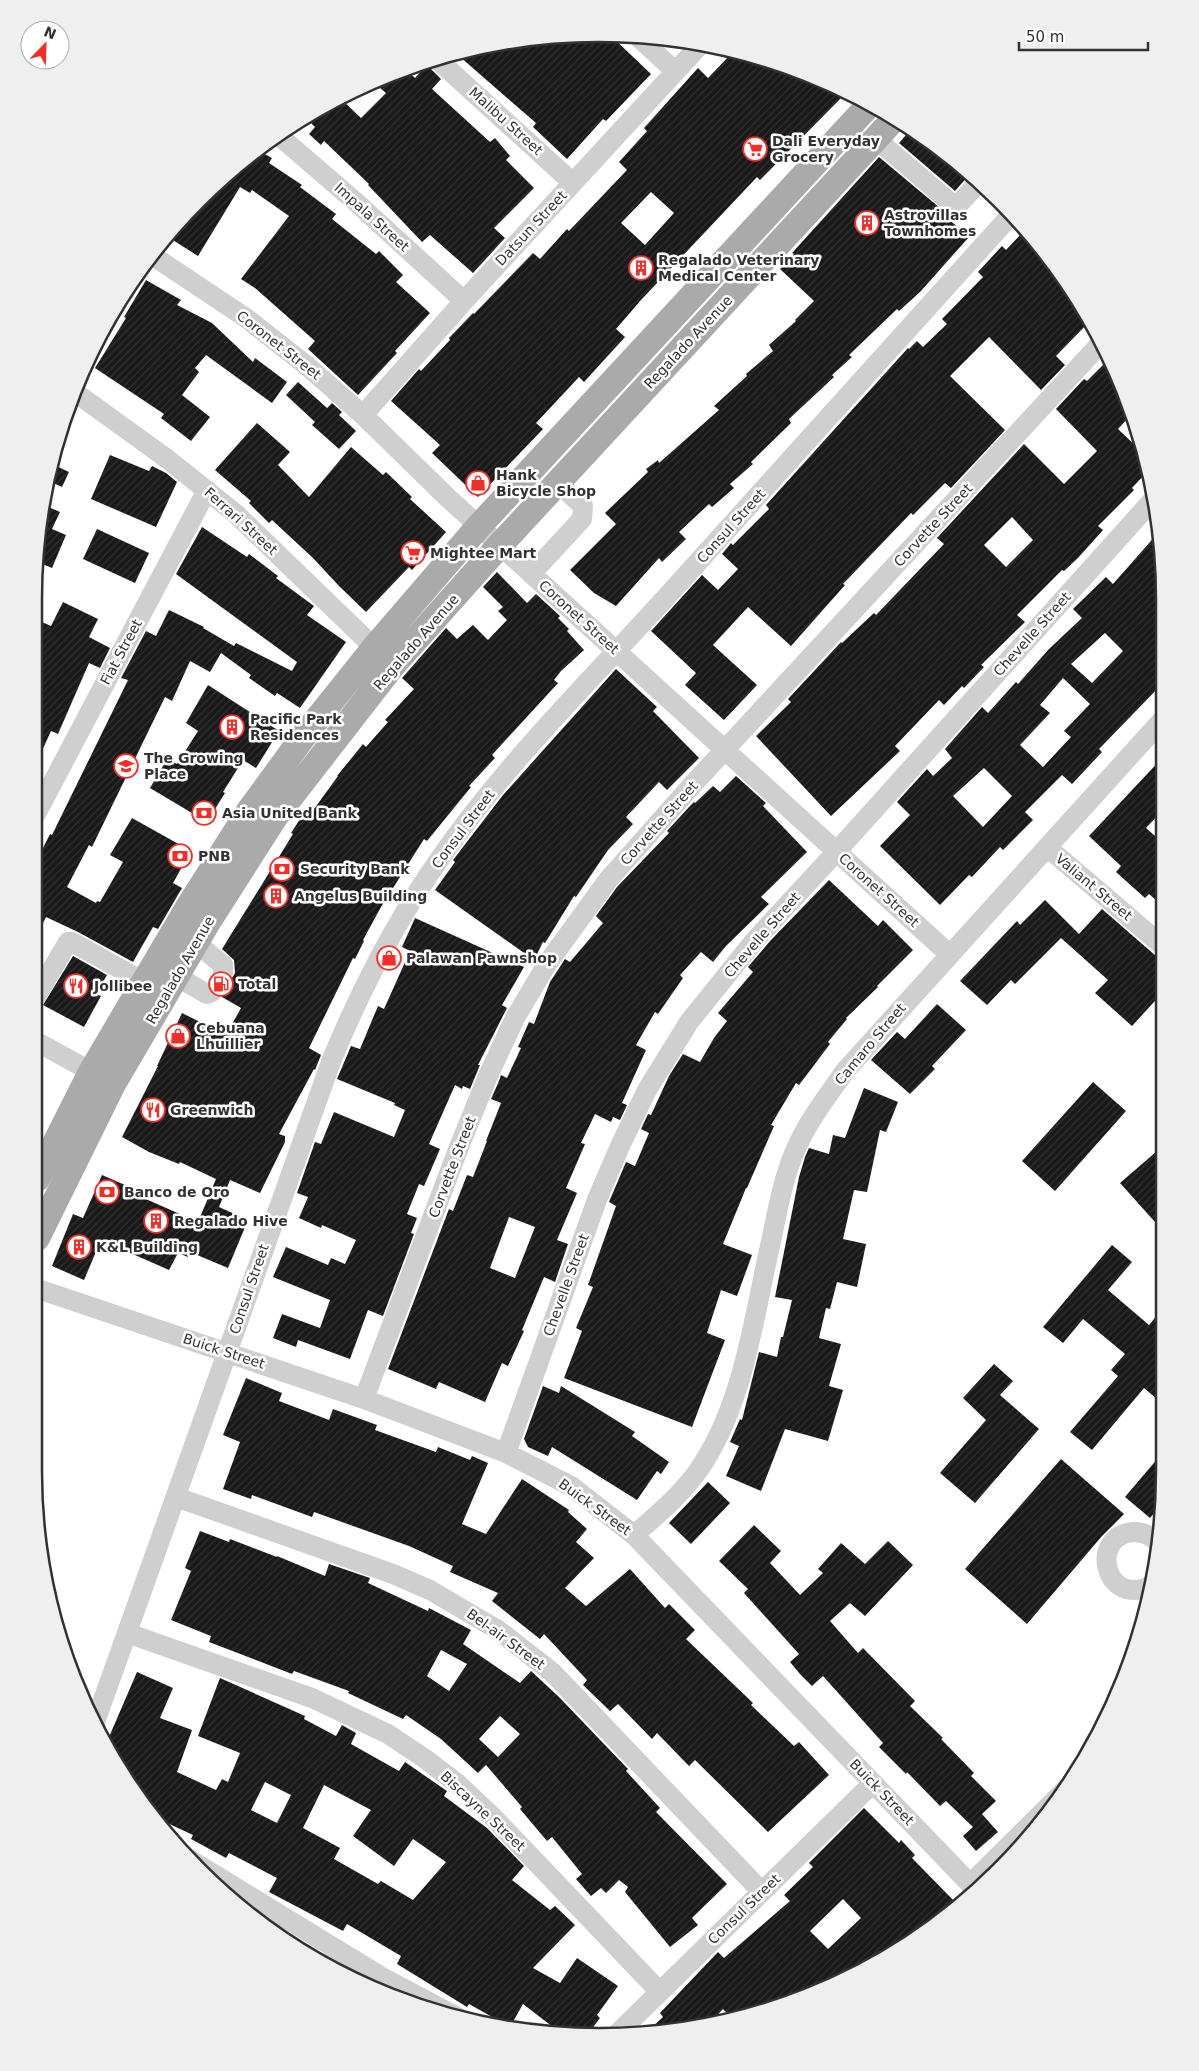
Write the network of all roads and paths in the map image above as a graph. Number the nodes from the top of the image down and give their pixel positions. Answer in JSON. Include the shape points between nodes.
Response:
{"nodes":[{"id":1,"x":646,"y":45,"type":"edge"},
{"id":2,"x":695,"y":51,"type":"edge"},
{"id":3,"x":443,"y":65,"type":"edge"},
{"id":4,"x":675,"y":72,"type":"junction"},
{"id":5,"x":865,"y":110,"type":"edge"},
{"id":6,"x":889,"y":124,"type":"edge"},
{"id":7,"x":876,"y":139,"type":"junction"},
{"id":8,"x":284,"y":140,"type":"edge"},
{"id":9,"x":573,"y":183,"type":"junction"},
{"id":10,"x":974,"y":188,"type":"edge"},
{"id":11,"x":1007,"y":221,"type":"edge"},
{"id":12,"x":159,"y":259,"type":"edge"},
{"id":13,"x":464,"y":301,"type":"junction"},
{"id":14,"x":1096,"y":348,"type":"edge"},
{"id":15,"x":81,"y":396,"type":"edge"},
{"id":16,"x":363,"y":415,"type":"junction"},
{"id":17,"x":558,"y":483,"type":"junction"},
{"id":18,"x":207,"y":490,"type":"junction"},
{"id":19,"x":1148,"y":505,"type":"edge"},
{"id":20,"x":479,"y":526,"type":"junction"},
{"id":21,"x":500,"y":545,"type":"junction"},
{"id":22,"x":531,"y":574,"type":"junction"},
{"id":23,"x":374,"y":648,"type":"junction"},
{"id":24,"x":617,"y":652,"type":"junction"},
{"id":25,"x":393,"y":665,"type":"junction"},
{"id":26,"x":1156,"y":730,"type":"edge"},
{"id":27,"x":725,"y":750,"type":"junction"},
{"id":28,"x":42,"y":803,"type":"edge"},
{"id":29,"x":1047,"y":847,"type":"junction"},
{"id":30,"x":837,"y":851,"type":"junction"},
{"id":31,"x":1156,"y":940,"type":"edge"},
{"id":32,"x":196,"y":943,"type":"junction"},
{"id":33,"x":949,"y":954,"type":"junction"},
{"id":34,"x":223,"y":973,"type":"dead end"},
{"id":35,"x":176,"y":976,"type":"junction"},
{"id":36,"x":144,"y":982,"type":"junction"},
{"id":37,"x":42,"y":986,"type":"edge"},
{"id":38,"x":212,"y":992,"type":"dead end"},
{"id":39,"x":42,"y":1045,"type":"edge"},
{"id":40,"x":91,"y":1072,"type":"junction"},
{"id":41,"x":113,"y":1084,"type":"junction"},
{"id":42,"x":42,"y":1162,"type":"edge"},
{"id":43,"x":42,"y":1230,"type":"edge"},
{"id":44,"x":42,"y":1290,"type":"edge"},
{"id":45,"x":227,"y":1352,"type":"junction"},
{"id":46,"x":364,"y":1399,"type":"junction"},
{"id":47,"x":506,"y":1453,"type":"junction"},
{"id":48,"x":176,"y":1497,"type":"junction"},
{"id":49,"x":634,"y":1535,"type":"junction"},
{"id":50,"x":1152,"y":1538,"type":"edge"},
{"id":51,"x":1144,"y":1588,"type":"edge"},
{"id":52,"x":127,"y":1633,"type":"junction"},
{"id":53,"x":98,"y":1714,"type":"edge"},
{"id":54,"x":873,"y":1783,"type":"junction"},
{"id":55,"x":224,"y":1883,"type":"edge"},
{"id":56,"x":972,"y":1886,"type":"edge"},
{"id":57,"x":762,"y":1892,"type":"junction"},
{"id":58,"x":378,"y":1982,"type":"edge"},
{"id":59,"x":660,"y":1992,"type":"junction"},
{"id":60,"x":624,"y":2027,"type":"edge"}],
"edges":[{"from":1,"to":4,"type":"street"},
{"from":2,"to":4,"type":"street","name":"Datsun Street"},
{"from":3,"to":9,"type":"street","name":"Malibu Street"},
{"from":4,"to":9,"type":"street","name":"Datsun Street"},
{"from":5,"to":20,"type":"main road","name":"Regalado Avenue"},
{"from":6,"to":7,"type":"main road","name":"Regalado Avenue"},
{"from":7,"to":10,"type":"street","via":[[951,203],[959,204]]},
{"from":7,"to":17,"type":"main road","name":"Regalado Avenue"},
{"from":8,"to":13,"type":"street","name":"Impala Street"},
{"from":9,"to":13,"type":"street","name":"Datsun Street"},
{"from":11,"to":24,"type":"street","name":"Consul Street"},
{"from":12,"to":16,"type":"street","name":"Coronet Street","via":[[246,318]]},
{"from":13,"to":16,"type":"street","name":"Datsun Street"},
{"from":14,"to":27,"type":"street","name":"Corvette Street"},
{"from":15,"to":18,"type":"street","name":"Ferrari Street"},
{"from":16,"to":20,"type":"street","name":"Coronet Street"},
{"from":17,"to":21,"type":"main road","name":"Regalado Avenue"},
{"from":17,"to":22,"type":"street","via":[[583,506],[582,519]]},
{"from":18,"to":23,"type":"street","name":"Ferrari Street"},
{"from":18,"to":28,"type":"street","name":"Fiat Street"},
{"from":19,"to":30,"type":"street","name":"Chevelle Street"},
{"from":20,"to":21,"type":"street","name":"Coronet Street"},
{"from":20,"to":23,"type":"main road","name":"Regalado Avenue"},
{"from":21,"to":22,"type":"street","name":"Coronet Street"},
{"from":21,"to":25,"type":"main road","name":"Regalado Avenue"},
{"from":22,"to":24,"type":"street","name":"Coronet Street"},
{"from":23,"to":25,"type":"street","name":"Ferrari Street"},
{"from":23,"to":36,"type":"main road","name":"Regalado Avenue","via":[[249,811]]},
{"from":24,"to":27,"type":"street","name":"Coronet Street"},
{"from":24,"to":45,"type":"street","name":"Consul Street","via":[[486,796],[442,856],[381,952],[332,1059]]},
{"from":25,"to":32,"type":"main road","name":"Regalado Avenue","via":[[275,818]]},
{"from":26,"to":29,"type":"street","name":"Camaro Street"},
{"from":27,"to":30,"type":"street","name":"Coronet Street"},
{"from":27,"to":46,"type":"street","name":"Corvette Street","via":[[608,880],[547,964],[515,1018],[458,1147]]},
{"from":29,"to":31,"type":"street","name":"Valiant Street"},
{"from":29,"to":33,"type":"street","name":"Camaro Street"},
{"from":30,"to":33,"type":"street","name":"Coronet Street"},
{"from":30,"to":47,"type":"street","name":"Chevelle Street","via":[[719,984],[690,1022],[647,1090],[598,1197]]},
{"from":32,"to":34,"type":"street","via":[[223,965]]},
{"from":32,"to":35,"type":"main road","name":"Regalado Avenue"},
{"from":33,"to":49,"type":"street","name":"Camaro Street","via":[[845,1071],[808,1125],[785,1178],[747,1350],[721,1429],[710,1452],[683,1490]]},
{"from":35,"to":38,"type":"street","via":[[207,994]]},
{"from":35,"to":41,"type":"main road","name":"Regalado Avenue"},
{"from":36,"to":37,"type":"street","via":[[68,942]]},
{"from":36,"to":40,"type":"main road","name":"Regalado Avenue"},
{"from":39,"to":40,"type":"street"},
{"from":40,"to":41,"type":"street"},
{"from":40,"to":42,"type":"main road","name":"Regalado Avenue"},
{"from":41,"to":43,"type":"main road","name":"Regalado Avenue"},
{"from":44,"to":45,"type":"street","name":"Buick Street"},
{"from":45,"to":46,"type":"street","name":"Buick Street"},
{"from":45,"to":48,"type":"street","name":"Consul Street"},
{"from":46,"to":47,"type":"street","name":"Buick Street"},
{"from":47,"to":49,"type":"street","name":"Buick Street","via":[[570,1486]]},
{"from":48,"to":52,"type":"street","name":"Consul Street"},
{"from":48,"to":57,"type":"street","name":"Bel-air Street","via":[[393,1574],[430,1590],[498,1630],[552,1672]]},
{"from":49,"to":54,"type":"street","name":"Buick Street"},
{"from":50,"to":51,"type":"street","via":[[1138,1532],[1128,1533],[1119,1536],[1107,1551],[1107,1570],[1119,1586]]},
{"from":52,"to":53,"type":"street","name":"Consul Street"},
{"from":52,"to":59,"type":"street","name":"Biscayne Street","via":[[312,1698],[388,1734],[424,1758],[492,1816]]},
{"from":54,"to":56,"type":"street","name":"Buick Street"},
{"from":54,"to":57,"type":"street","name":"Consul Street"},
{"from":55,"to":58,"type":"street"},
{"from":57,"to":59,"type":"street","name":"Consul Street"},
{"from":59,"to":60,"type":"street","name":"Consul Street"}]}
